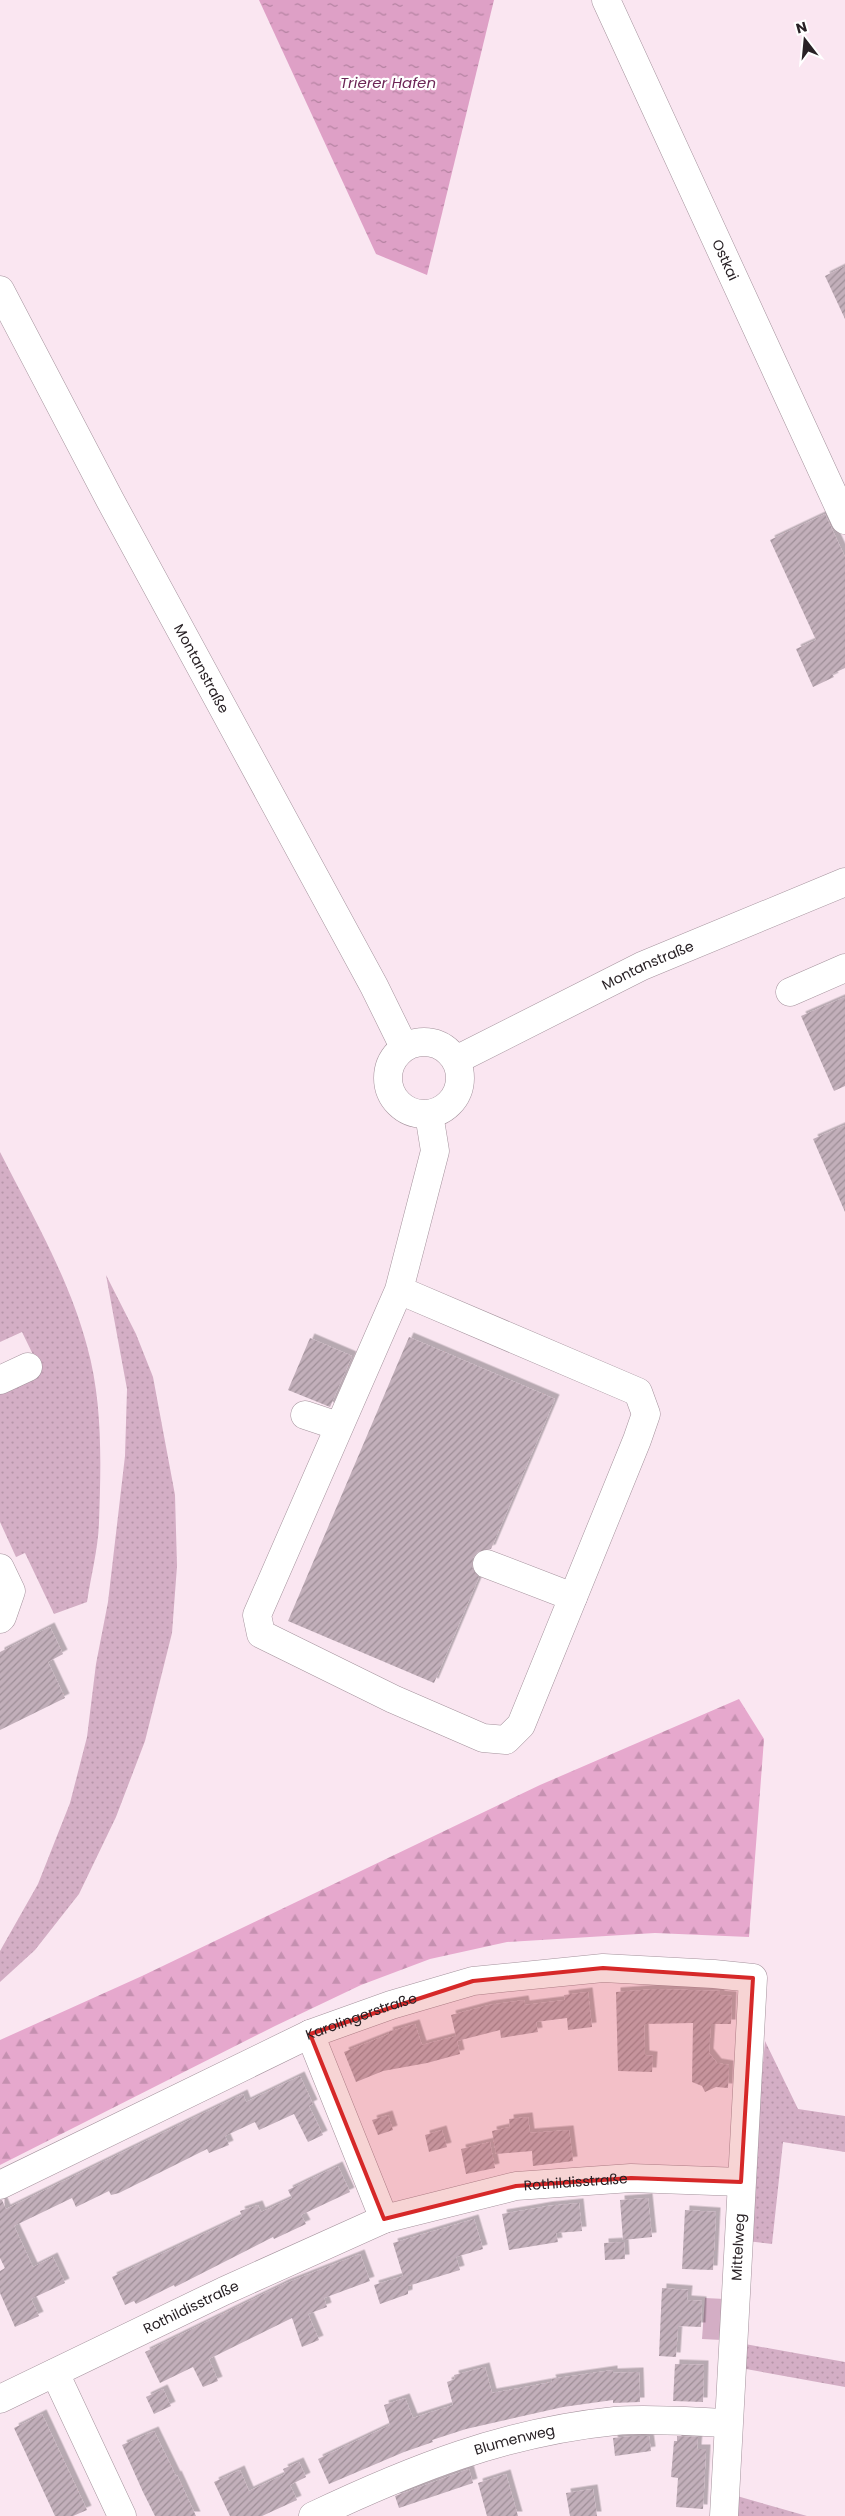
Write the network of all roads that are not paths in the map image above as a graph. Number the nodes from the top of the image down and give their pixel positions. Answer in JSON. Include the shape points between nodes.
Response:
{"nodes":[{"id":1,"x":606,"y":0,"type":"edge"},
{"id":2,"x":0,"y":290,"type":"edge"},
{"id":3,"x":845,"y":520,"type":"edge"},
{"id":4,"x":845,"y":882,"type":"edge"},
{"id":5,"x":845,"y":968,"type":"edge"},
{"id":6,"x":790,"y":992,"type":"dead end"},
{"id":7,"x":404,"y":1047,"type":"junction"},
{"id":8,"x":456,"y":1060,"type":"junction"},
{"id":9,"x":429,"y":1114,"type":"junction"},
{"id":10,"x":399,"y":1290,"type":"junction"},
{"id":11,"x":28,"y":1367,"type":"dead end"},
{"id":12,"x":0,"y":1380,"type":"edge"},
{"id":13,"x":305,"y":1415,"type":"dead end"},
{"id":14,"x":338,"y":1426,"type":"junction"},
{"id":15,"x":486,"y":1564,"type":"dead end"},
{"id":16,"x":0,"y":1568,"type":"edge"},
{"id":17,"x":573,"y":1597,"type":"junction"},
{"id":18,"x":0,"y":1619,"type":"edge"},
{"id":19,"x":753,"y":1978,"type":"joint"},
{"id":20,"x":310,"y":2034,"type":"junction"},
{"id":21,"x":741,"y":2182,"type":"junction"},
{"id":22,"x":0,"y":2185,"type":"edge"},
{"id":23,"x":384,"y":2219,"type":"junction"},
{"id":24,"x":55,"y":2373,"type":"junction"},
{"id":25,"x":0,"y":2399,"type":"edge"},
{"id":26,"x":728,"y":2423,"type":"junction"},
{"id":27,"x":122,"y":2516,"type":"edge"},
{"id":28,"x":313,"y":2516,"type":"edge"},
{"id":29,"x":724,"y":2516,"type":"edge"}],
"edges":[{"from":1,"to":3,"type":"street","name":"Ostkai"},
{"from":2,"to":7,"type":"street","name":"Montanstraße"},
{"from":4,"to":8,"type":"street","name":"Montanstraße","via":[[642,966]]},
{"from":5,"to":6,"type":"street"},
{"from":7,"to":8,"type":"street","via":[[428,1041],[440,1045]]},
{"from":7,"to":9,"type":"street","via":[[388,1067],[388,1087],[401,1107],[413,1113]]},
{"from":8,"to":9,"type":"street","via":[[460,1072],[458,1092],[441,1110]]},
{"from":9,"to":10,"type":"street","via":[[435,1151]]},
{"from":10,"to":14,"type":"street"},
{"from":10,"to":17,"type":"street","via":[[638,1392],[646,1414]]},
{"from":11,"to":12,"type":"street"},
{"from":13,"to":14,"type":"street"},
{"from":14,"to":17,"type":"street","via":[[257,1615],[261,1634],[393,1699],[483,1738],[506,1740],[521,1725]]},
{"from":15,"to":17,"type":"street"},
{"from":16,"to":18,"type":"street","via":[[11,1591]]},
{"from":19,"to":20,"type":"street","name":"Karolingerstraße","via":[[603,1968],[473,1981]]},
{"from":19,"to":21,"type":"street","name":"Mittelweg"},
{"from":20,"to":22,"type":"street","name":"Karolingerstraße"},
{"from":20,"to":23,"type":"street"},
{"from":21,"to":23,"type":"street","name":"Rothildisstraße","via":[[631,2178],[516,2186]]},
{"from":21,"to":26,"type":"street","name":"Mittelweg"},
{"from":23,"to":24,"type":"street","name":"Rothildisstraße","via":[[224,2290]]},
{"from":24,"to":25,"type":"street","name":"Rothildisstraße"},
{"from":24,"to":27,"type":"street"},
{"from":26,"to":28,"type":"street","name":"Blumenweg","via":[[616,2421],[524,2436],[460,2454],[391,2479]]},
{"from":26,"to":29,"type":"street","name":"Mittelweg"}]}
